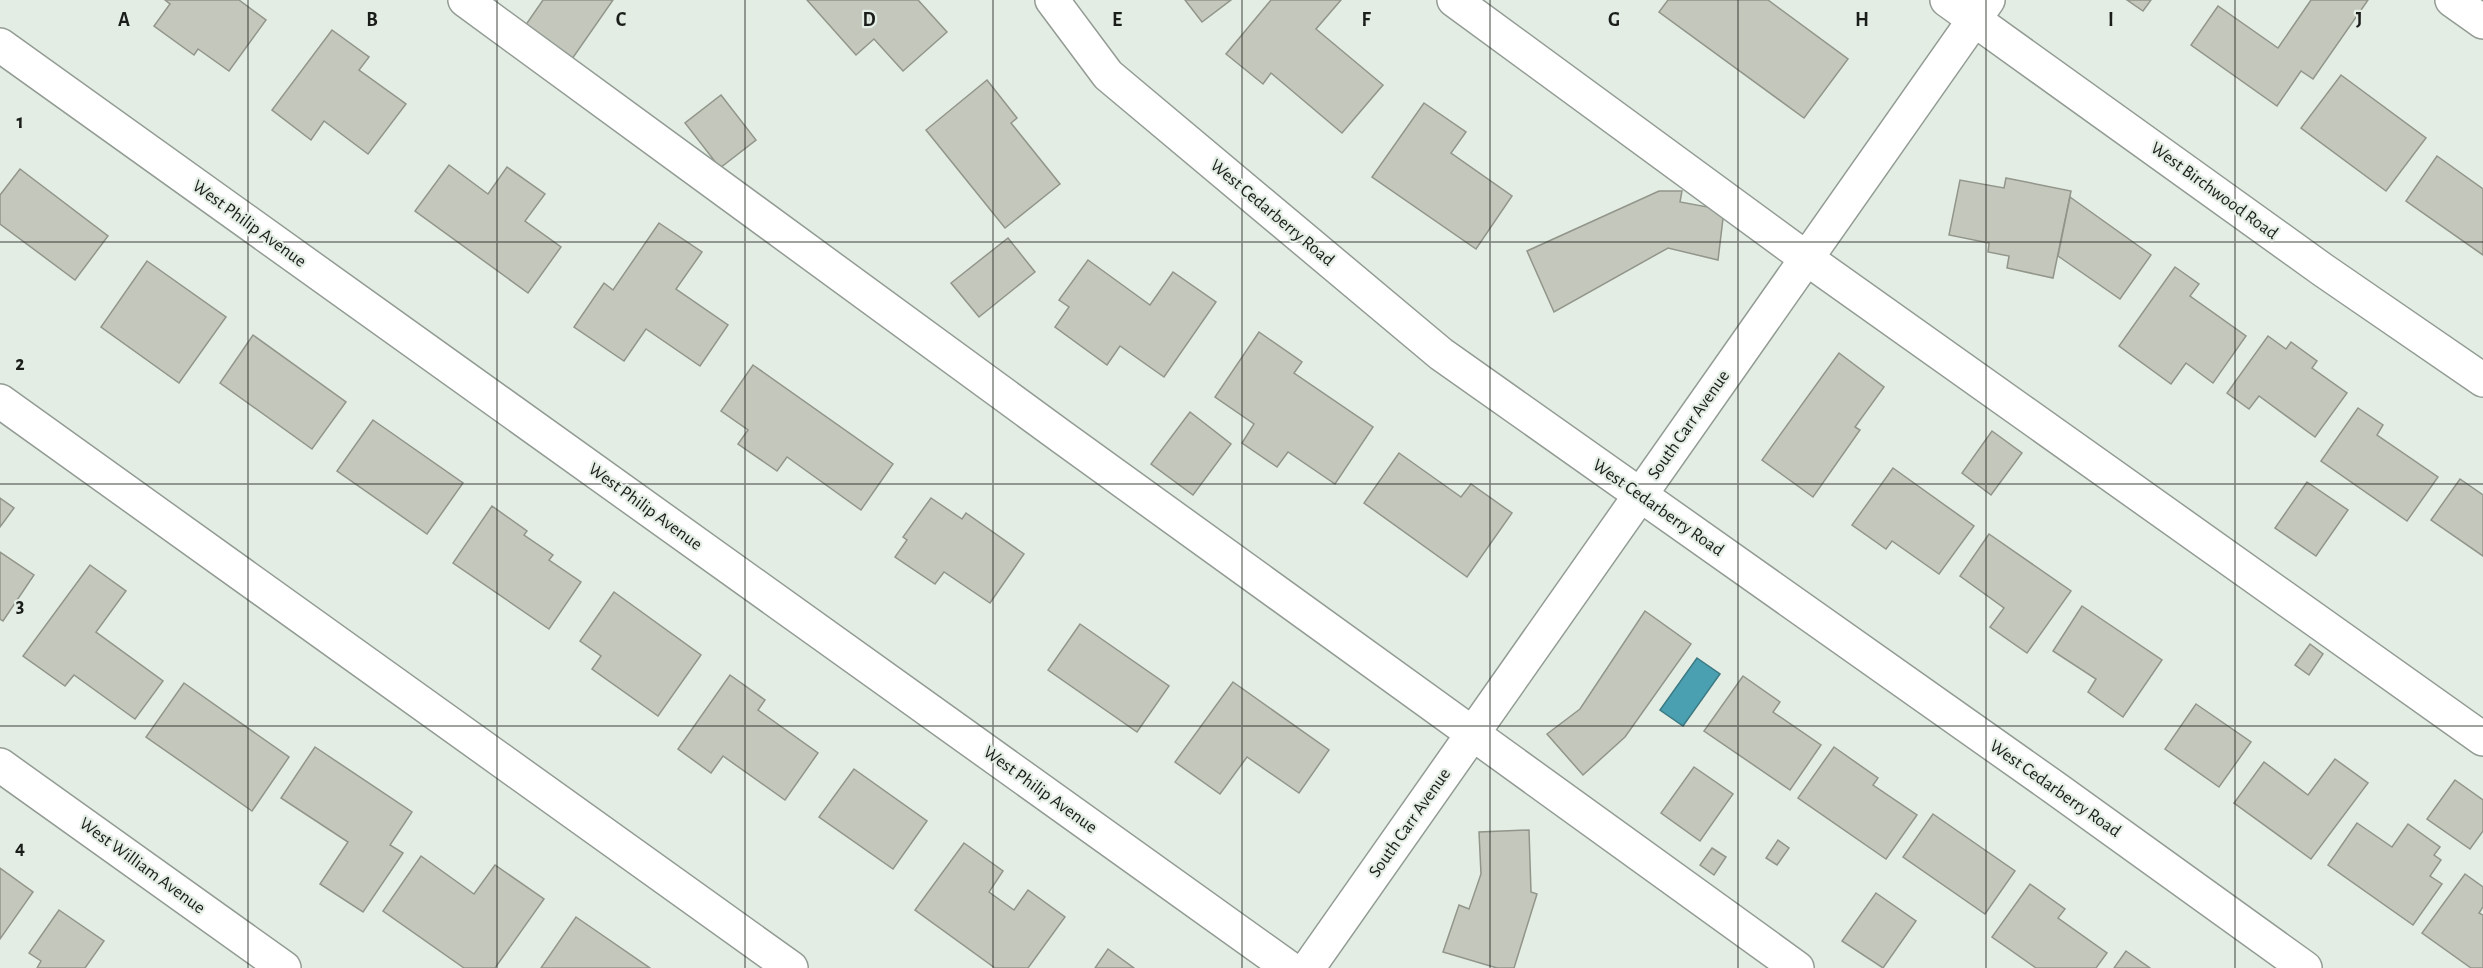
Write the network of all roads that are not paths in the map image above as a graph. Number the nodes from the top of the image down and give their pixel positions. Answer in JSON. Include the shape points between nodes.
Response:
{"nodes":[{"id":1,"x":465,"y":0,"type":"edge"},
{"id":2,"x":1052,"y":0,"type":"edge"},
{"id":3,"x":1454,"y":0,"type":"edge"},
{"id":4,"x":1947,"y":0,"type":"edge"},
{"id":5,"x":2452,"y":0,"type":"edge"},
{"id":6,"x":1981,"y":10,"type":"edge"},
{"id":7,"x":2483,"y":22,"type":"edge"},
{"id":8,"x":0,"y":45,"type":"edge"},
{"id":9,"x":1806,"y":258,"type":"junction"},
{"id":10,"x":2483,"y":380,"type":"edge"},
{"id":11,"x":0,"y":401,"type":"edge"},
{"id":12,"x":1640,"y":495,"type":"junction"},
{"id":13,"x":1472,"y":734,"type":"junction"},
{"id":14,"x":2483,"y":740,"type":"edge"},
{"id":15,"x":0,"y":765,"type":"edge"},
{"id":16,"x":284,"y":968,"type":"edge"},
{"id":17,"x":791,"y":968,"type":"edge"},
{"id":18,"x":1289,"y":968,"type":"edge"},
{"id":19,"x":1308,"y":968,"type":"edge"},
{"id":20,"x":1797,"y":968,"type":"edge"},
{"id":21,"x":2305,"y":968,"type":"edge"}],
"edges":[{"from":1,"to":13,"type":"street"},
{"from":2,"to":12,"type":"street","name":"West Cedarberry Road","via":[[1107,75],[1441,354]]},
{"from":3,"to":9,"type":"street"},
{"from":4,"to":6,"type":"street","name":"West Birchwood Road"},
{"from":5,"to":7,"type":"street"},
{"from":6,"to":9,"type":"street","name":"South Carr Avenue"},
{"from":6,"to":10,"type":"street","name":"West Birchwood Road","via":[[2324,270]]},
{"from":8,"to":18,"type":"street","name":"West Philip Avenue"},
{"from":9,"to":12,"type":"street","name":"South Carr Avenue"},
{"from":9,"to":14,"type":"street"},
{"from":11,"to":17,"type":"street"},
{"from":12,"to":13,"type":"street","name":"South Carr Avenue"},
{"from":12,"to":21,"type":"street","name":"West Cedarberry Road"},
{"from":13,"to":19,"type":"street","name":"South Carr Avenue"},
{"from":13,"to":20,"type":"street"},
{"from":15,"to":16,"type":"street","name":"West William Avenue"}]}
